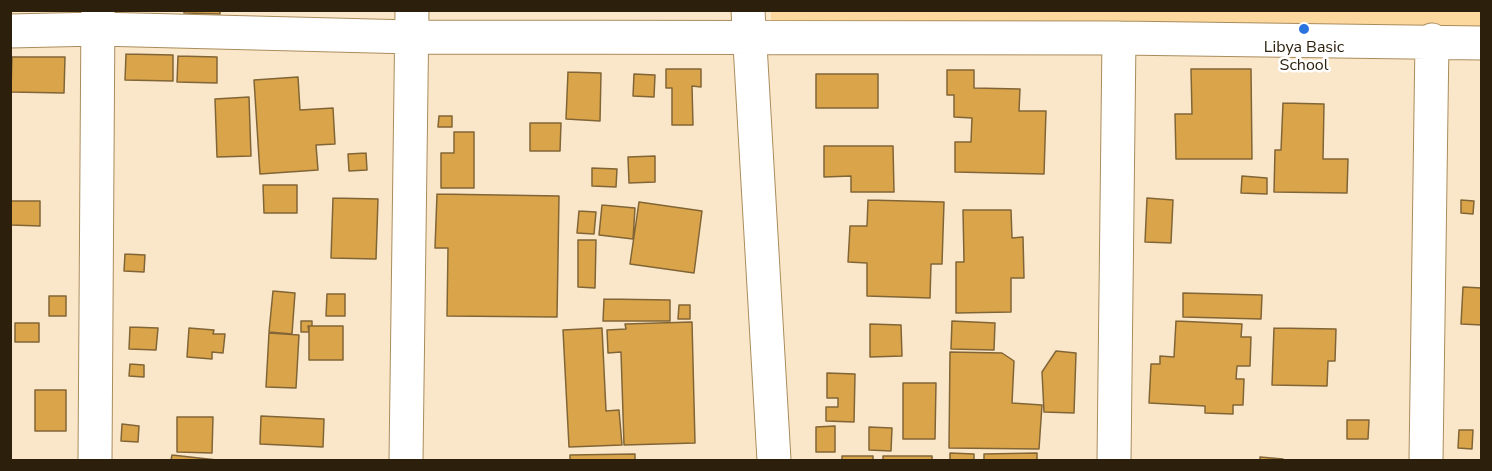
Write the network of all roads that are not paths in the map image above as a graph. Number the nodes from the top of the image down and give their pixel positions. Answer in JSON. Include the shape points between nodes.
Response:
{"nodes":[{"id":1,"x":98,"y":20,"type":"edge"},
{"id":2,"x":412,"y":24,"type":"edge"},
{"id":3,"x":747,"y":25,"type":"edge"},
{"id":4,"x":10,"y":31,"type":"edge"},
{"id":5,"x":1119,"y":38,"type":"junction"},
{"id":6,"x":1432,"y":40,"type":"junction"},
{"id":7,"x":1482,"y":42,"type":"edge"},
{"id":8,"x":95,"y":460,"type":"edge"},
{"id":9,"x":406,"y":460,"type":"edge"},
{"id":10,"x":774,"y":460,"type":"edge"},
{"id":11,"x":1114,"y":460,"type":"edge"},
{"id":12,"x":1426,"y":460,"type":"edge"}],
"edges":[{"from":1,"to":2,"type":"street"},
{"from":1,"to":4,"type":"street"},
{"from":1,"to":8,"type":"street"},
{"from":2,"to":3,"type":"street"},
{"from":2,"to":9,"type":"street"},
{"from":3,"to":5,"type":"street"},
{"from":3,"to":10,"type":"street"},
{"from":5,"to":6,"type":"street"},
{"from":5,"to":11,"type":"street"},
{"from":6,"to":7,"type":"street"},
{"from":6,"to":12,"type":"street"}]}
